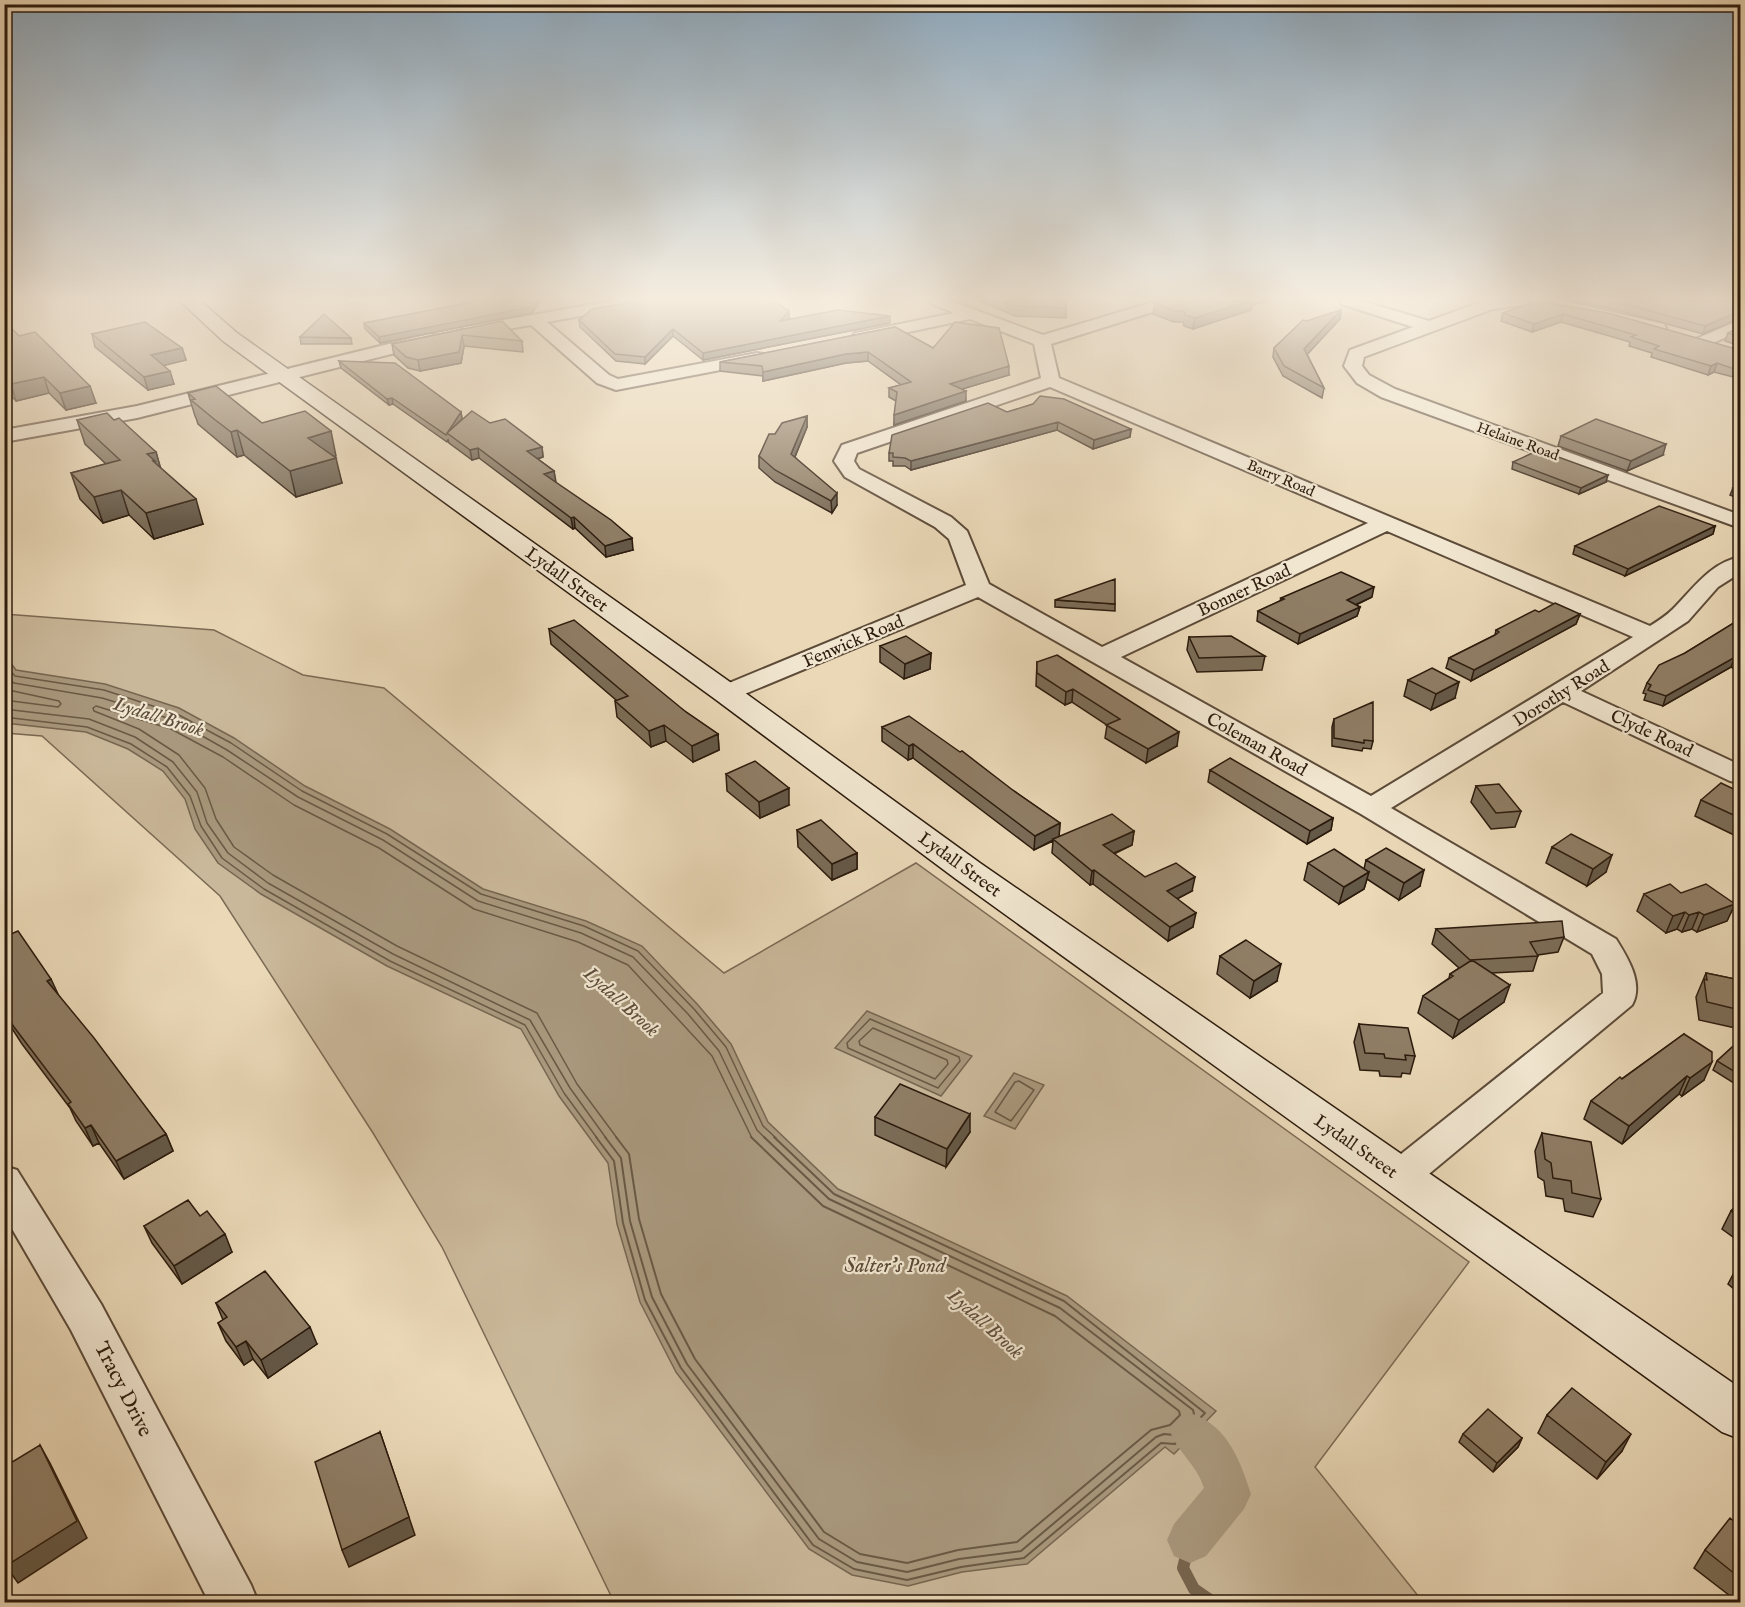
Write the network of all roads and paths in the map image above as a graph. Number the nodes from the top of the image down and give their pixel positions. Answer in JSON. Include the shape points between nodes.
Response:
{"nodes":[{"id":1,"x":279,"y":376,"type":"edge"},
{"id":2,"x":284,"y":376,"type":"edge"},
{"id":3,"x":600,"y":376,"type":"edge"},
{"id":4,"x":662,"y":376,"type":"edge"},
{"id":5,"x":1049,"y":376,"type":"edge"},
{"id":6,"x":1361,"y":376,"type":"edge"},
{"id":7,"x":1050,"y":381,"type":"junction"},
{"id":8,"x":4,"y":436,"type":"edge"},
{"id":9,"x":1740,"y":522,"type":"edge"},
{"id":10,"x":1387,"y":523,"type":"junction"},
{"id":11,"x":1740,"y":564,"type":"edge"},
{"id":12,"x":979,"y":588,"type":"junction"},
{"id":13,"x":1652,"y":636,"type":"junction"},
{"id":14,"x":1101,"y":657,"type":"junction"},
{"id":15,"x":1563,"y":692,"type":"junction"},
{"id":16,"x":726,"y":693,"type":"junction"},
{"id":17,"x":1740,"y":775,"type":"edge"},
{"id":18,"x":1371,"y":808,"type":"junction"},
{"id":19,"x":1399,"y":1177,"type":"junction"},
{"id":20,"x":4,"y":1181,"type":"edge"},
{"id":21,"x":1740,"y":1416,"type":"edge"},
{"id":22,"x":234,"y":1602,"type":"edge"}],
"edges":[{"from":1,"to":8,"type":"street","via":[[137,412]]},
{"from":2,"to":16,"type":"street","name":"Lydall Street"},
{"from":3,"to":4,"type":"street","via":[[616,385]]},
{"from":5,"to":7,"type":"street"},
{"from":6,"to":9,"type":"street","name":"Helaine Road","via":[[1388,393]]},
{"from":7,"to":10,"type":"street","name":"Barry Road"},
{"from":7,"to":12,"type":"street","via":[[849,449],[844,461],[852,473],[943,522],[959,536]]},
{"from":10,"to":13,"type":"street","name":"Barry Road"},
{"from":10,"to":14,"type":"street","name":"Bonner Road"},
{"from":11,"to":13,"type":"street","name":"Dorothy Road","via":[[1710,582],[1680,615]]},
{"from":12,"to":14,"type":"street","name":"Coleman Road"},
{"from":12,"to":16,"type":"street","name":"Fenwick Road"},
{"from":13,"to":15,"type":"street","name":"Dorothy Road"},
{"from":14,"to":18,"type":"street","name":"Coleman Road"},
{"from":15,"to":17,"type":"street","name":"Clyde Road"},
{"from":15,"to":18,"type":"street","name":"Dorothy Road"},
{"from":16,"to":19,"type":"street","name":"Lydall Street","via":[[968,871]]},
{"from":18,"to":19,"type":"street","name":"Coleman Road","via":[[1605,947],[1618,975],[1620,997]]},
{"from":19,"to":21,"type":"street","name":"Lydall Street"},
{"from":20,"to":22,"type":"street","name":"Tracy Drive","via":[[86,1317]]}]}
